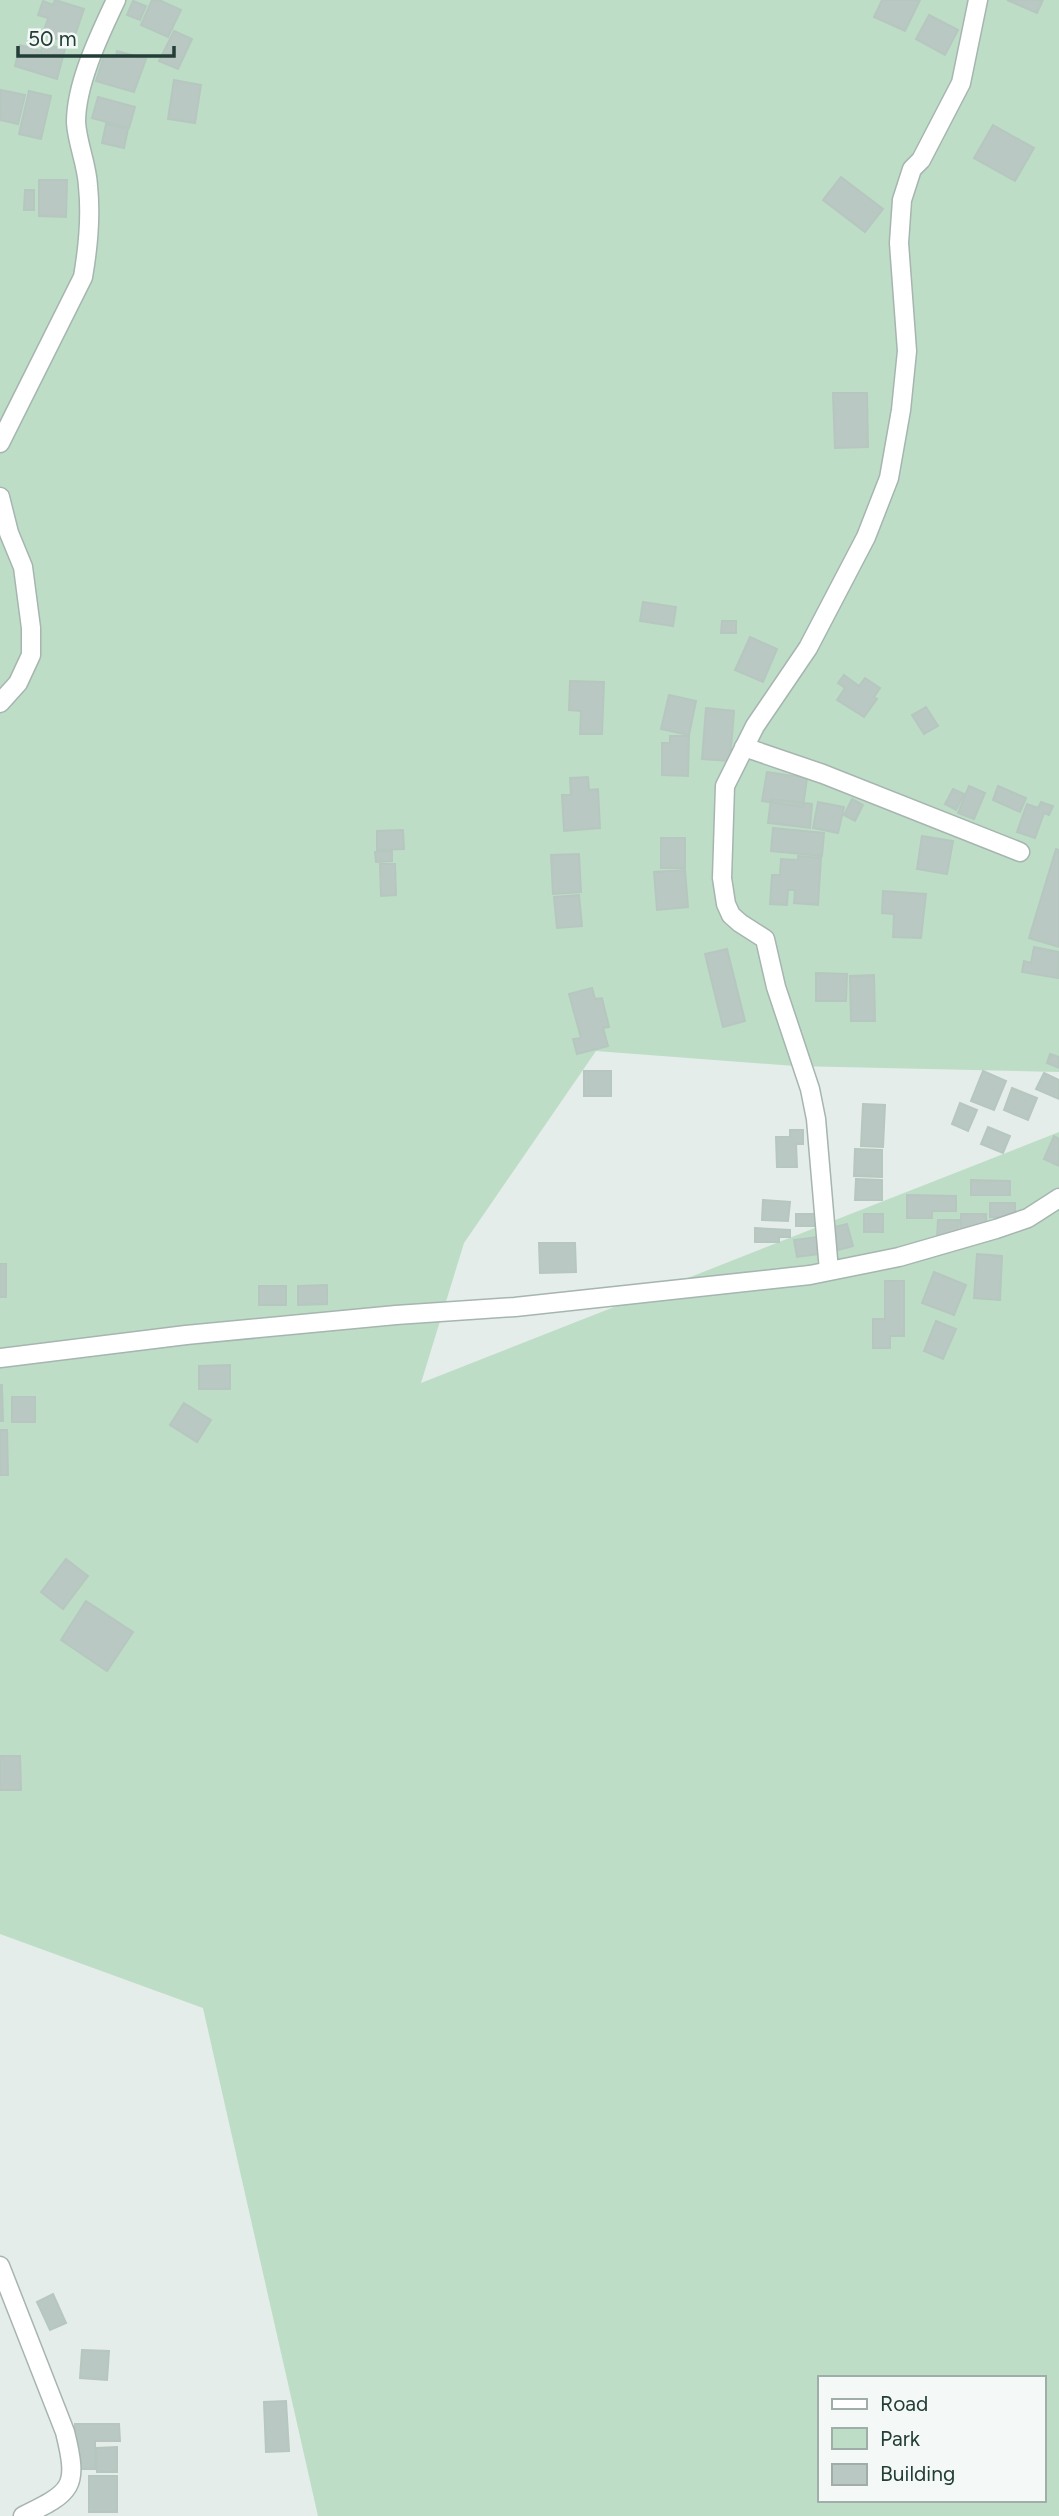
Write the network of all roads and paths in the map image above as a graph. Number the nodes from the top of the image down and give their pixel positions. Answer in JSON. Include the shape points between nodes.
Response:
{"nodes":[{"id":1,"x":116,"y":0,"type":"edge"},
{"id":2,"x":978,"y":0,"type":"edge"},
{"id":3,"x":0,"y":443,"type":"edge"},
{"id":4,"x":0,"y":496,"type":"edge"},
{"id":5,"x":0,"y":703,"type":"edge"},
{"id":6,"x":744,"y":747,"type":"junction"},
{"id":7,"x":1020,"y":852,"type":"dead end"},
{"id":8,"x":1059,"y":1198,"type":"edge"},
{"id":9,"x":829,"y":1271,"type":"junction"},
{"id":10,"x":0,"y":1358,"type":"edge"},
{"id":11,"x":0,"y":2266,"type":"edge"},
{"id":12,"x":52,"y":2509,"type":"edge"},
{"id":13,"x":23,"y":2516,"type":"edge"}],
"edges":[{"from":1,"to":3,"type":"street","via":[[95,46],[76,123],[88,186],[83,277]]},
{"from":2,"to":6,"type":"street","via":[[961,83],[912,169],[902,200],[899,243],[907,351],[889,478],[866,537],[808,648]]},
{"from":4,"to":5,"type":"street","via":[[23,567],[31,628],[30,655],[18,683]]},
{"from":6,"to":7,"type":"street"},
{"from":6,"to":9,"type":"street","via":[[725,786],[722,878],[726,904],[731,915],[765,939],[810,1090]]},
{"from":8,"to":9,"type":"street","via":[[1028,1218],[996,1229]]},
{"from":9,"to":10,"type":"street"},
{"from":11,"to":12,"type":"street","via":[[71,2455],[68,2490]]},
{"from":12,"to":13,"type":"street"}]}
